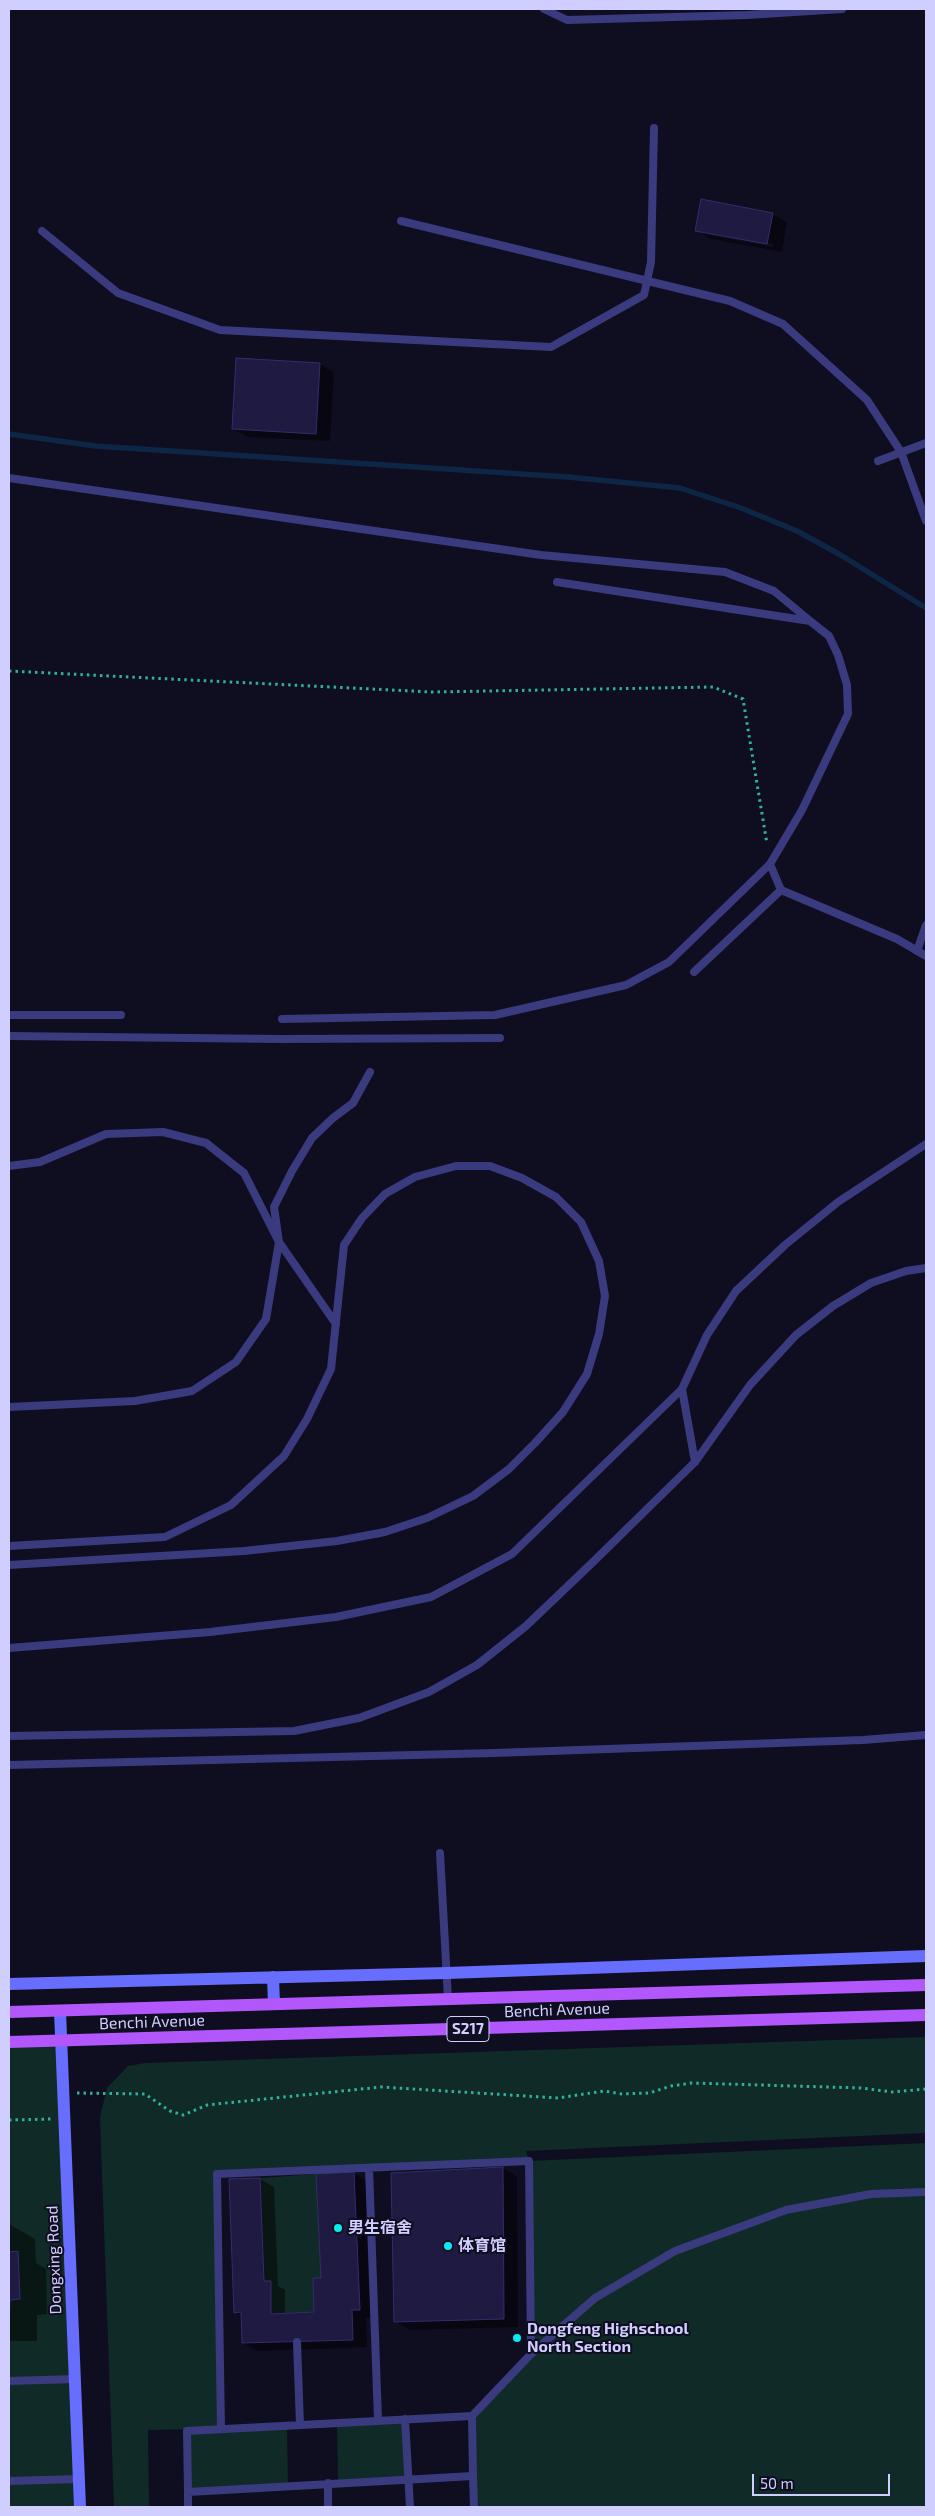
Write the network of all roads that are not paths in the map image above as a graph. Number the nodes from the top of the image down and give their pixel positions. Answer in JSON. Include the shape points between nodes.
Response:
{"nodes":[{"id":1,"x":544,"y":9,"type":"edge"},
{"id":2,"x":741,"y":9,"type":"edge"},
{"id":3,"x":842,"y":9,"type":"edge"},
{"id":4,"x":747,"y":15,"type":"junction"},
{"id":5,"x":654,"y":128,"type":"dead end"},
{"id":6,"x":400,"y":221,"type":"dead end"},
{"id":7,"x":42,"y":231,"type":"dead end"},
{"id":8,"x":647,"y":281,"type":"junction"},
{"id":9,"x":926,"y":443,"type":"edge"},
{"id":10,"x":901,"y":452,"type":"junction"},
{"id":11,"x":878,"y":461,"type":"dead end"},
{"id":12,"x":9,"y":478,"type":"edge"},
{"id":13,"x":926,"y":521,"type":"edge"},
{"id":14,"x":557,"y":582,"type":"dead end"},
{"id":15,"x":810,"y":621,"type":"junction"},
{"id":16,"x":770,"y":864,"type":"junction"},
{"id":17,"x":782,"y":890,"type":"junction"},
{"id":18,"x":926,"y":926,"type":"edge"},
{"id":19,"x":917,"y":951,"type":"junction"},
{"id":20,"x":926,"y":956,"type":"edge"},
{"id":21,"x":694,"y":972,"type":"dead end"},
{"id":22,"x":9,"y":1015,"type":"edge"},
{"id":23,"x":121,"y":1015,"type":"dead end"},
{"id":24,"x":282,"y":1019,"type":"dead end"},
{"id":25,"x":9,"y":1036,"type":"edge"},
{"id":26,"x":500,"y":1038,"type":"dead end"},
{"id":27,"x":370,"y":1072,"type":"dead end"},
{"id":28,"x":926,"y":1144,"type":"edge"},
{"id":29,"x":9,"y":1166,"type":"edge"},
{"id":30,"x":279,"y":1242,"type":"junction"},
{"id":31,"x":926,"y":1268,"type":"edge"},
{"id":32,"x":336,"y":1324,"type":"junction"},
{"id":33,"x":682,"y":1389,"type":"junction"},
{"id":34,"x":9,"y":1407,"type":"edge"},
{"id":35,"x":695,"y":1462,"type":"junction"},
{"id":36,"x":9,"y":1546,"type":"edge"},
{"id":37,"x":9,"y":1565,"type":"edge"},
{"id":38,"x":9,"y":1648,"type":"edge"},
{"id":39,"x":926,"y":1734,"type":"edge"},
{"id":40,"x":9,"y":1736,"type":"edge"},
{"id":41,"x":9,"y":1765,"type":"edge"},
{"id":42,"x":440,"y":1852,"type":"dead end"},
{"id":43,"x":926,"y":1956,"type":"edge"},
{"id":44,"x":447,"y":1973,"type":"junction"},
{"id":45,"x":273,"y":1978,"type":"junction"},
{"id":46,"x":9,"y":1984,"type":"edge"},
{"id":47,"x":926,"y":1985,"type":"edge"},
{"id":48,"x":448,"y":1999,"type":"junction"},
{"id":49,"x":274,"y":2004,"type":"junction"},
{"id":50,"x":60,"y":2011,"type":"junction"},
{"id":51,"x":9,"y":2012,"type":"edge"},
{"id":52,"x":926,"y":2015,"type":"edge"},
{"id":53,"x":62,"y":2041,"type":"junction"},
{"id":54,"x":9,"y":2042,"type":"edge"},
{"id":55,"x":369,"y":2168,"type":"junction"},
{"id":56,"x":926,"y":2192,"type":"edge"},
{"id":57,"x":297,"y":2342,"type":"dead end"},
{"id":58,"x":532,"y":2354,"type":"junction"},
{"id":59,"x":75,"y":2379,"type":"junction"},
{"id":60,"x":9,"y":2381,"type":"edge"},
{"id":61,"x":472,"y":2416,"type":"junction"},
{"id":62,"x":405,"y":2419,"type":"junction"},
{"id":63,"x":378,"y":2420,"type":"junction"},
{"id":64,"x":300,"y":2425,"type":"junction"},
{"id":65,"x":221,"y":2429,"type":"junction"},
{"id":66,"x":473,"y":2476,"type":"junction"},
{"id":67,"x":78,"y":2479,"type":"junction"},
{"id":68,"x":408,"y":2479,"type":"junction"},
{"id":69,"x":9,"y":2481,"type":"edge"},
{"id":70,"x":328,"y":2483,"type":"junction"},
{"id":71,"x":188,"y":2492,"type":"junction"},
{"id":72,"x":80,"y":2507,"type":"edge"},
{"id":73,"x":188,"y":2507,"type":"edge"},
{"id":74,"x":328,"y":2507,"type":"edge"},
{"id":75,"x":410,"y":2507,"type":"edge"},
{"id":76,"x":474,"y":2507,"type":"edge"}],
"edges":[{"from":1,"to":4,"type":"lane","via":[[566,20]]},
{"from":2,"to":4,"type":"lane"},
{"from":3,"to":4,"type":"lane"},
{"from":5,"to":8,"type":"lane","via":[[651,262]]},
{"from":6,"to":8,"type":"lane"},
{"from":7,"to":8,"type":"lane","via":[[118,294],[220,330],[551,347],[644,295]]},
{"from":8,"to":10,"type":"lane","via":[[730,301],[783,324],[867,400]]},
{"from":9,"to":10,"type":"lane"},
{"from":10,"to":11,"type":"lane"},
{"from":10,"to":13,"type":"lane"},
{"from":12,"to":15,"type":"lane","via":[[541,555],[725,572],[774,591]]},
{"from":14,"to":15,"type":"lane"},
{"from":15,"to":16,"type":"lane","via":[[828,636],[838,655],[848,685],[848,714],[802,810]]},
{"from":16,"to":17,"type":"lane"},
{"from":16,"to":24,"type":"lane","via":[[670,962],[626,985],[495,1016]]},
{"from":17,"to":19,"type":"lane","via":[[897,939]]},
{"from":17,"to":21,"type":"lane"},
{"from":18,"to":19,"type":"lane"},
{"from":19,"to":20,"type":"lane"},
{"from":22,"to":23,"type":"lane"},
{"from":25,"to":26,"type":"lane","via":[[280,1040]]},
{"from":27,"to":30,"type":"lane","via":[[353,1103],[312,1138],[292,1171],[274,1208]]},
{"from":28,"to":33,"type":"lane","via":[[838,1202],[736,1291],[707,1335]]},
{"from":29,"to":30,"type":"lane","via":[[40,1162],[106,1134],[163,1132],[206,1143],[244,1173]]},
{"from":30,"to":32,"type":"lane"},
{"from":30,"to":34,"type":"lane","via":[[266,1319],[236,1362],[192,1391],[136,1401]]},
{"from":31,"to":35,"type":"lane","via":[[871,1283],[796,1334],[750,1385]]},
{"from":32,"to":36,"type":"lane","via":[[331,1369],[307,1419],[284,1456],[231,1505],[165,1537]]},
{"from":32,"to":37,"type":"lane","via":[[344,1245],[362,1218],[385,1194],[408,1181],[456,1166],[490,1166],[522,1178],[556,1197],[581,1222],[599,1261],[605,1296],[599,1334],[587,1374],[563,1412],[509,1469],[473,1496],[427,1518],[385,1532],[309,1544]]},
{"from":33,"to":35,"type":"lane"},
{"from":33,"to":38,"type":"lane","via":[[512,1554],[431,1597],[336,1617],[210,1632]]},
{"from":35,"to":40,"type":"lane","via":[[526,1626],[476,1665],[429,1692],[360,1718],[294,1731]]},
{"from":39,"to":41,"type":"lane","via":[[863,1740],[494,1753]]},
{"from":42,"to":44,"type":"lane"},
{"from":43,"to":44,"type":"street"},
{"from":44,"to":45,"type":"street"},
{"from":44,"to":48,"type":"lane"},
{"from":45,"to":46,"type":"street"},
{"from":45,"to":49,"type":"street"},
{"from":47,"to":48,"type":"main road","name":"Benchi Avenue","number":"S217"},
{"from":48,"to":49,"type":"main road","name":"Benchi Avenue","number":"S217"},
{"from":49,"to":50,"type":"main road","name":"Benchi Avenue","number":"S217"},
{"from":50,"to":51,"type":"main road","name":"Benchi Avenue","number":"S217"},
{"from":50,"to":53,"type":"street","name":"Dongxing Road"},
{"from":52,"to":53,"type":"main road","name":"Benchi Avenue","number":"S217"},
{"from":53,"to":54,"type":"main road","name":"Benchi Avenue","number":"S217"},
{"from":53,"to":59,"type":"street","name":"Dongxing Road"},
{"from":55,"to":58,"type":"lane","via":[[529,2162]]},
{"from":55,"to":63,"type":"lane"},
{"from":55,"to":65,"type":"lane","via":[[217,2174]]},
{"from":56,"to":58,"type":"lane","via":[[871,2194],[786,2210],[675,2251],[595,2298]]},
{"from":57,"to":64,"type":"lane"},
{"from":58,"to":61,"type":"lane"},
{"from":59,"to":60,"type":"lane"},
{"from":59,"to":67,"type":"street","name":"Dongxing Road"},
{"from":61,"to":62,"type":"lane"},
{"from":61,"to":66,"type":"lane"},
{"from":62,"to":63,"type":"lane"},
{"from":62,"to":68,"type":"lane"},
{"from":63,"to":64,"type":"lane"},
{"from":64,"to":65,"type":"lane"},
{"from":65,"to":71,"type":"lane","via":[[187,2431]]},
{"from":66,"to":68,"type":"lane"},
{"from":66,"to":76,"type":"lane"},
{"from":67,"to":69,"type":"lane"},
{"from":67,"to":72,"type":"street","name":"Dongxing Road"},
{"from":68,"to":70,"type":"lane"},
{"from":68,"to":75,"type":"lane"},
{"from":70,"to":71,"type":"lane"},
{"from":70,"to":74,"type":"lane"},
{"from":71,"to":73,"type":"lane"}]}
